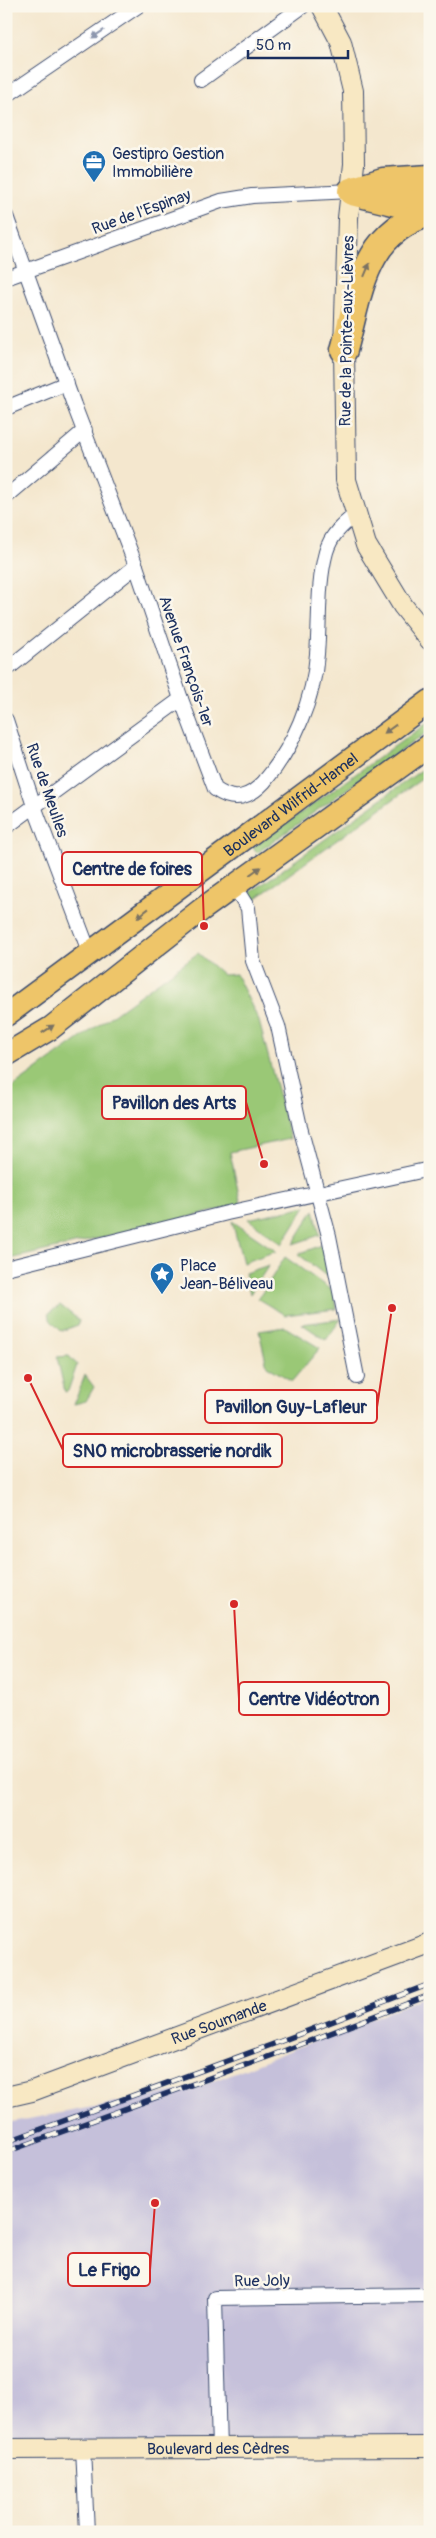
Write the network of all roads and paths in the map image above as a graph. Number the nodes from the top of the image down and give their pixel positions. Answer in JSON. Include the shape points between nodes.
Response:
{"nodes":[{"id":1,"x":138,"y":6,"type":"edge"},
{"id":2,"x":303,"y":6,"type":"edge"},
{"id":3,"x":322,"y":6,"type":"edge"},
{"id":4,"x":201,"y":80,"type":"dead end"},
{"id":5,"x":6,"y":96,"type":"edge"},
{"id":6,"x":430,"y":178,"type":"edge"},
{"id":7,"x":351,"y":191,"type":"junction"},
{"id":8,"x":430,"y":204,"type":"edge"},
{"id":9,"x":430,"y":213,"type":"edge"},
{"id":10,"x":6,"y":216,"type":"edge"},
{"id":11,"x":28,"y":271,"type":"junction"},
{"id":12,"x":6,"y":278,"type":"edge"},
{"id":13,"x":344,"y":350,"type":"junction"},
{"id":14,"x":67,"y":383,"type":"junction"},
{"id":15,"x":6,"y":408,"type":"edge"},
{"id":16,"x":85,"y":430,"type":"junction"},
{"id":17,"x":6,"y":497,"type":"edge"},
{"id":18,"x":356,"y":514,"type":"junction"},
{"id":19,"x":136,"y":566,"type":"junction"},
{"id":20,"x":430,"y":640,"type":"edge"},
{"id":21,"x":6,"y":670,"type":"edge"},
{"id":22,"x":181,"y":699,"type":"junction"},
{"id":23,"x":430,"y":701,"type":"edge"},
{"id":24,"x":6,"y":720,"type":"edge"},
{"id":25,"x":430,"y":745,"type":"edge"},
{"id":26,"x":34,"y":806,"type":"junction"},
{"id":27,"x":6,"y":827,"type":"edge"},
{"id":28,"x":234,"y":886,"type":"junction"},
{"id":29,"x":90,"y":954,"type":"junction"},
{"id":30,"x":6,"y":1015,"type":"edge"},
{"id":31,"x":6,"y":1054,"type":"edge"},
{"id":32,"x":430,"y":1169,"type":"edge"},
{"id":33,"x":318,"y":1194,"type":"junction"},
{"id":34,"x":6,"y":1268,"type":"edge"},
{"id":35,"x":357,"y":1377,"type":"dead end"},
{"id":36,"x":430,"y":1943,"type":"edge"},
{"id":37,"x":6,"y":2097,"type":"edge"},
{"id":38,"x":430,"y":2296,"type":"edge"},
{"id":39,"x":430,"y":2447,"type":"edge"},
{"id":40,"x":83,"y":2448,"type":"junction"},
{"id":41,"x":6,"y":2449,"type":"edge"},
{"id":42,"x":219,"y":2450,"type":"junction"},
{"id":43,"x":87,"y":2532,"type":"edge"}],
"edges":[{"from":1,"to":5,"type":"street","one_way":true},
{"from":2,"to":4,"type":"street"},
{"from":3,"to":7,"type":"street","name":"Rue de la Pointe-aux-Lièvres","via":[[341,42],[353,91]]},
{"from":6,"to":7,"type":"highway","via":[[384,181]]},
{"from":7,"to":8,"type":"highway","via":[[397,203]]},
{"from":7,"to":11,"type":"street","name":"Rue de l'Espinay","via":[[252,196],[221,201]]},
{"from":7,"to":13,"type":"street","name":"Rue de la Pointe-aux-Lièvres"},
{"from":13,"to":9,"type":"highway","one_way":true,"via":[[364,276],[377,248],[396,227]]},
{"from":10,"to":11,"type":"street","name":"Avenue François-1er"},
{"from":11,"to":12,"type":"street","name":"Rue de l'Espinay"},
{"from":11,"to":14,"type":"street","name":"Avenue François-1er"},
{"from":13,"to":18,"type":"street","name":"Rue de la Pointe-aux-Lièvres","via":[[346,480]]},
{"from":14,"to":15,"type":"street"},
{"from":14,"to":16,"type":"street","name":"Avenue François-1er"},
{"from":16,"to":17,"type":"street"},
{"from":16,"to":19,"type":"street","name":"Avenue François-1er"},
{"from":18,"to":20,"type":"street","name":"Rue de la Pointe-aux-Lièvres","via":[[374,560],[403,606]]},
{"from":18,"to":22,"type":"street","name":"Avenue François-1er","via":[[338,529],[326,550],[317,654],[302,719],[272,772],[255,791],[243,798],[215,789]]},
{"from":19,"to":21,"type":"street"},
{"from":19,"to":22,"type":"street","name":"Avenue François-1er"},
{"from":22,"to":26,"type":"street"},
{"from":23,"to":29,"type":"main road","name":"Boulevard Wilfrid-Hamel","one_way":true},
{"from":24,"to":26,"type":"street","name":"Rue de Meulles"},
{"from":28,"to":25,"type":"main road","name":"Boulevard Wilfrid-Hamel","one_way":true},
{"from":26,"to":27,"type":"street"},
{"from":26,"to":29,"type":"street","name":"Rue de Meulles"},
{"from":31,"to":28,"type":"main road","name":"Boulevard Wilfrid-Hamel","one_way":true,"via":[[51,1028]]},
{"from":28,"to":33,"type":"street","via":[[248,908],[253,961],[278,1026]]},
{"from":29,"to":30,"type":"main road","name":"Boulevard Wilfrid-Hamel"},
{"from":32,"to":33,"type":"street"},
{"from":33,"to":34,"type":"street","via":[[227,1213]]},
{"from":33,"to":35,"type":"street"},
{"from":36,"to":37,"type":"street","name":"Rue Soumande","via":[[46,2086]]},
{"from":38,"to":42,"type":"street","name":"Rue Joly","via":[[216,2298]]},
{"from":39,"to":42,"type":"street","name":"Boulevard des Cèdres"},
{"from":40,"to":41,"type":"street","name":"Boulevard des Cèdres"},
{"from":40,"to":42,"type":"street","name":"Boulevard des Cèdres"},
{"from":40,"to":43,"type":"street"}]}
